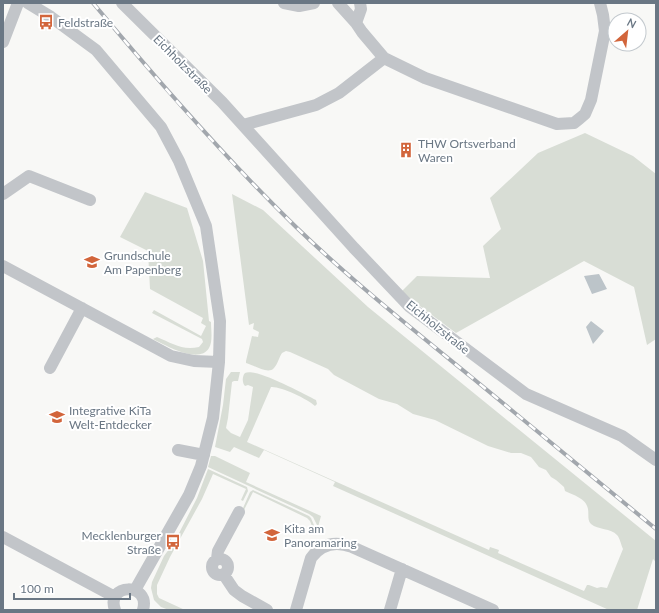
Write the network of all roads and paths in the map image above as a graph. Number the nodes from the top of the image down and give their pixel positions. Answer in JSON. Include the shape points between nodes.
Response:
{"nodes":[{"id":1,"x":18,"y":3,"type":"edge"},
{"id":2,"x":28,"y":3,"type":"edge"},
{"id":3,"x":122,"y":3,"type":"edge"},
{"id":4,"x":284,"y":3,"type":"edge"},
{"id":5,"x":314,"y":3,"type":"edge"},
{"id":6,"x":338,"y":3,"type":"edge"},
{"id":7,"x":360,"y":3,"type":"edge"},
{"id":8,"x":600,"y":3,"type":"edge"},
{"id":9,"x":356,"y":23,"type":"junction"},
{"id":10,"x":3,"y":42,"type":"edge"},
{"id":11,"x":384,"y":58,"type":"junction"},
{"id":12,"x":243,"y":125,"type":"junction"},
{"id":13,"x":3,"y":194,"type":"edge"},
{"id":14,"x":90,"y":200,"type":"dead end"},
{"id":15,"x":3,"y":266,"type":"edge"},
{"id":16,"x":82,"y":308,"type":"junction"},
{"id":17,"x":219,"y":362,"type":"junction"},
{"id":18,"x":50,"y":368,"type":"dead end"},
{"id":19,"x":178,"y":450,"type":"dead end"},
{"id":20,"x":204,"y":456,"type":"junction"},
{"id":21,"x":656,"y":460,"type":"edge"},
{"id":22,"x":239,"y":512,"type":"dead end"},
{"id":23,"x":3,"y":537,"type":"edge"},
{"id":24,"x":402,"y":569,"type":"junction"},
{"id":25,"x":135,"y":590,"type":"junction"},
{"id":26,"x":115,"y":597,"type":"junction"},
{"id":27,"x":479,"y":607,"type":"edge"},
{"id":28,"x":115,"y":610,"type":"edge"},
{"id":29,"x":143,"y":610,"type":"edge"},
{"id":30,"x":267,"y":610,"type":"edge"},
{"id":31,"x":296,"y":610,"type":"edge"},
{"id":32,"x":390,"y":610,"type":"edge"},
{"id":33,"x":493,"y":610,"type":"edge"}],
"edges":[{"from":1,"to":10,"type":"street"},
{"from":2,"to":17,"type":"street","via":[[96,50],[161,127],[179,161],[206,226],[220,321]]},
{"from":3,"to":12,"type":"street","name":"Eichholzstraße"},
{"from":4,"to":5,"type":"street","via":[[299,6]]},
{"from":6,"to":9,"type":"street"},
{"from":7,"to":9,"type":"street","via":[[361,9]]},
{"from":8,"to":11,"type":"street","via":[[605,31],[594,87],[585,114],[574,123],[550,122],[425,78]]},
{"from":9,"to":11,"type":"street"},
{"from":11,"to":12,"type":"street","via":[[339,93],[316,105]]},
{"from":12,"to":21,"type":"street","name":"Eichholzstraße","via":[[410,307],[526,394],[622,436]]},
{"from":13,"to":14,"type":"street","via":[[29,176]]},
{"from":15,"to":16,"type":"street"},
{"from":16,"to":17,"type":"street","via":[[171,356]]},
{"from":16,"to":18,"type":"street"},
{"from":17,"to":20,"type":"street"},
{"from":19,"to":20,"type":"street"},
{"from":20,"to":25,"type":"street","via":[[189,495]]},
{"from":22,"to":30,"type":"street","via":[[218,551],[212,570],[216,574],[224,575],[238,593]]},
{"from":23,"to":26,"type":"street"},
{"from":24,"to":27,"type":"street"},
{"from":24,"to":31,"type":"street","via":[[344,544],[330,544],[311,558]]},
{"from":24,"to":32,"type":"street"},
{"from":25,"to":26,"type":"street","via":[[124,590]]},
{"from":25,"to":29,"type":"street","via":[[144,600]]},
{"from":26,"to":28,"type":"street"},
{"from":27,"to":33,"type":"street"}]}
